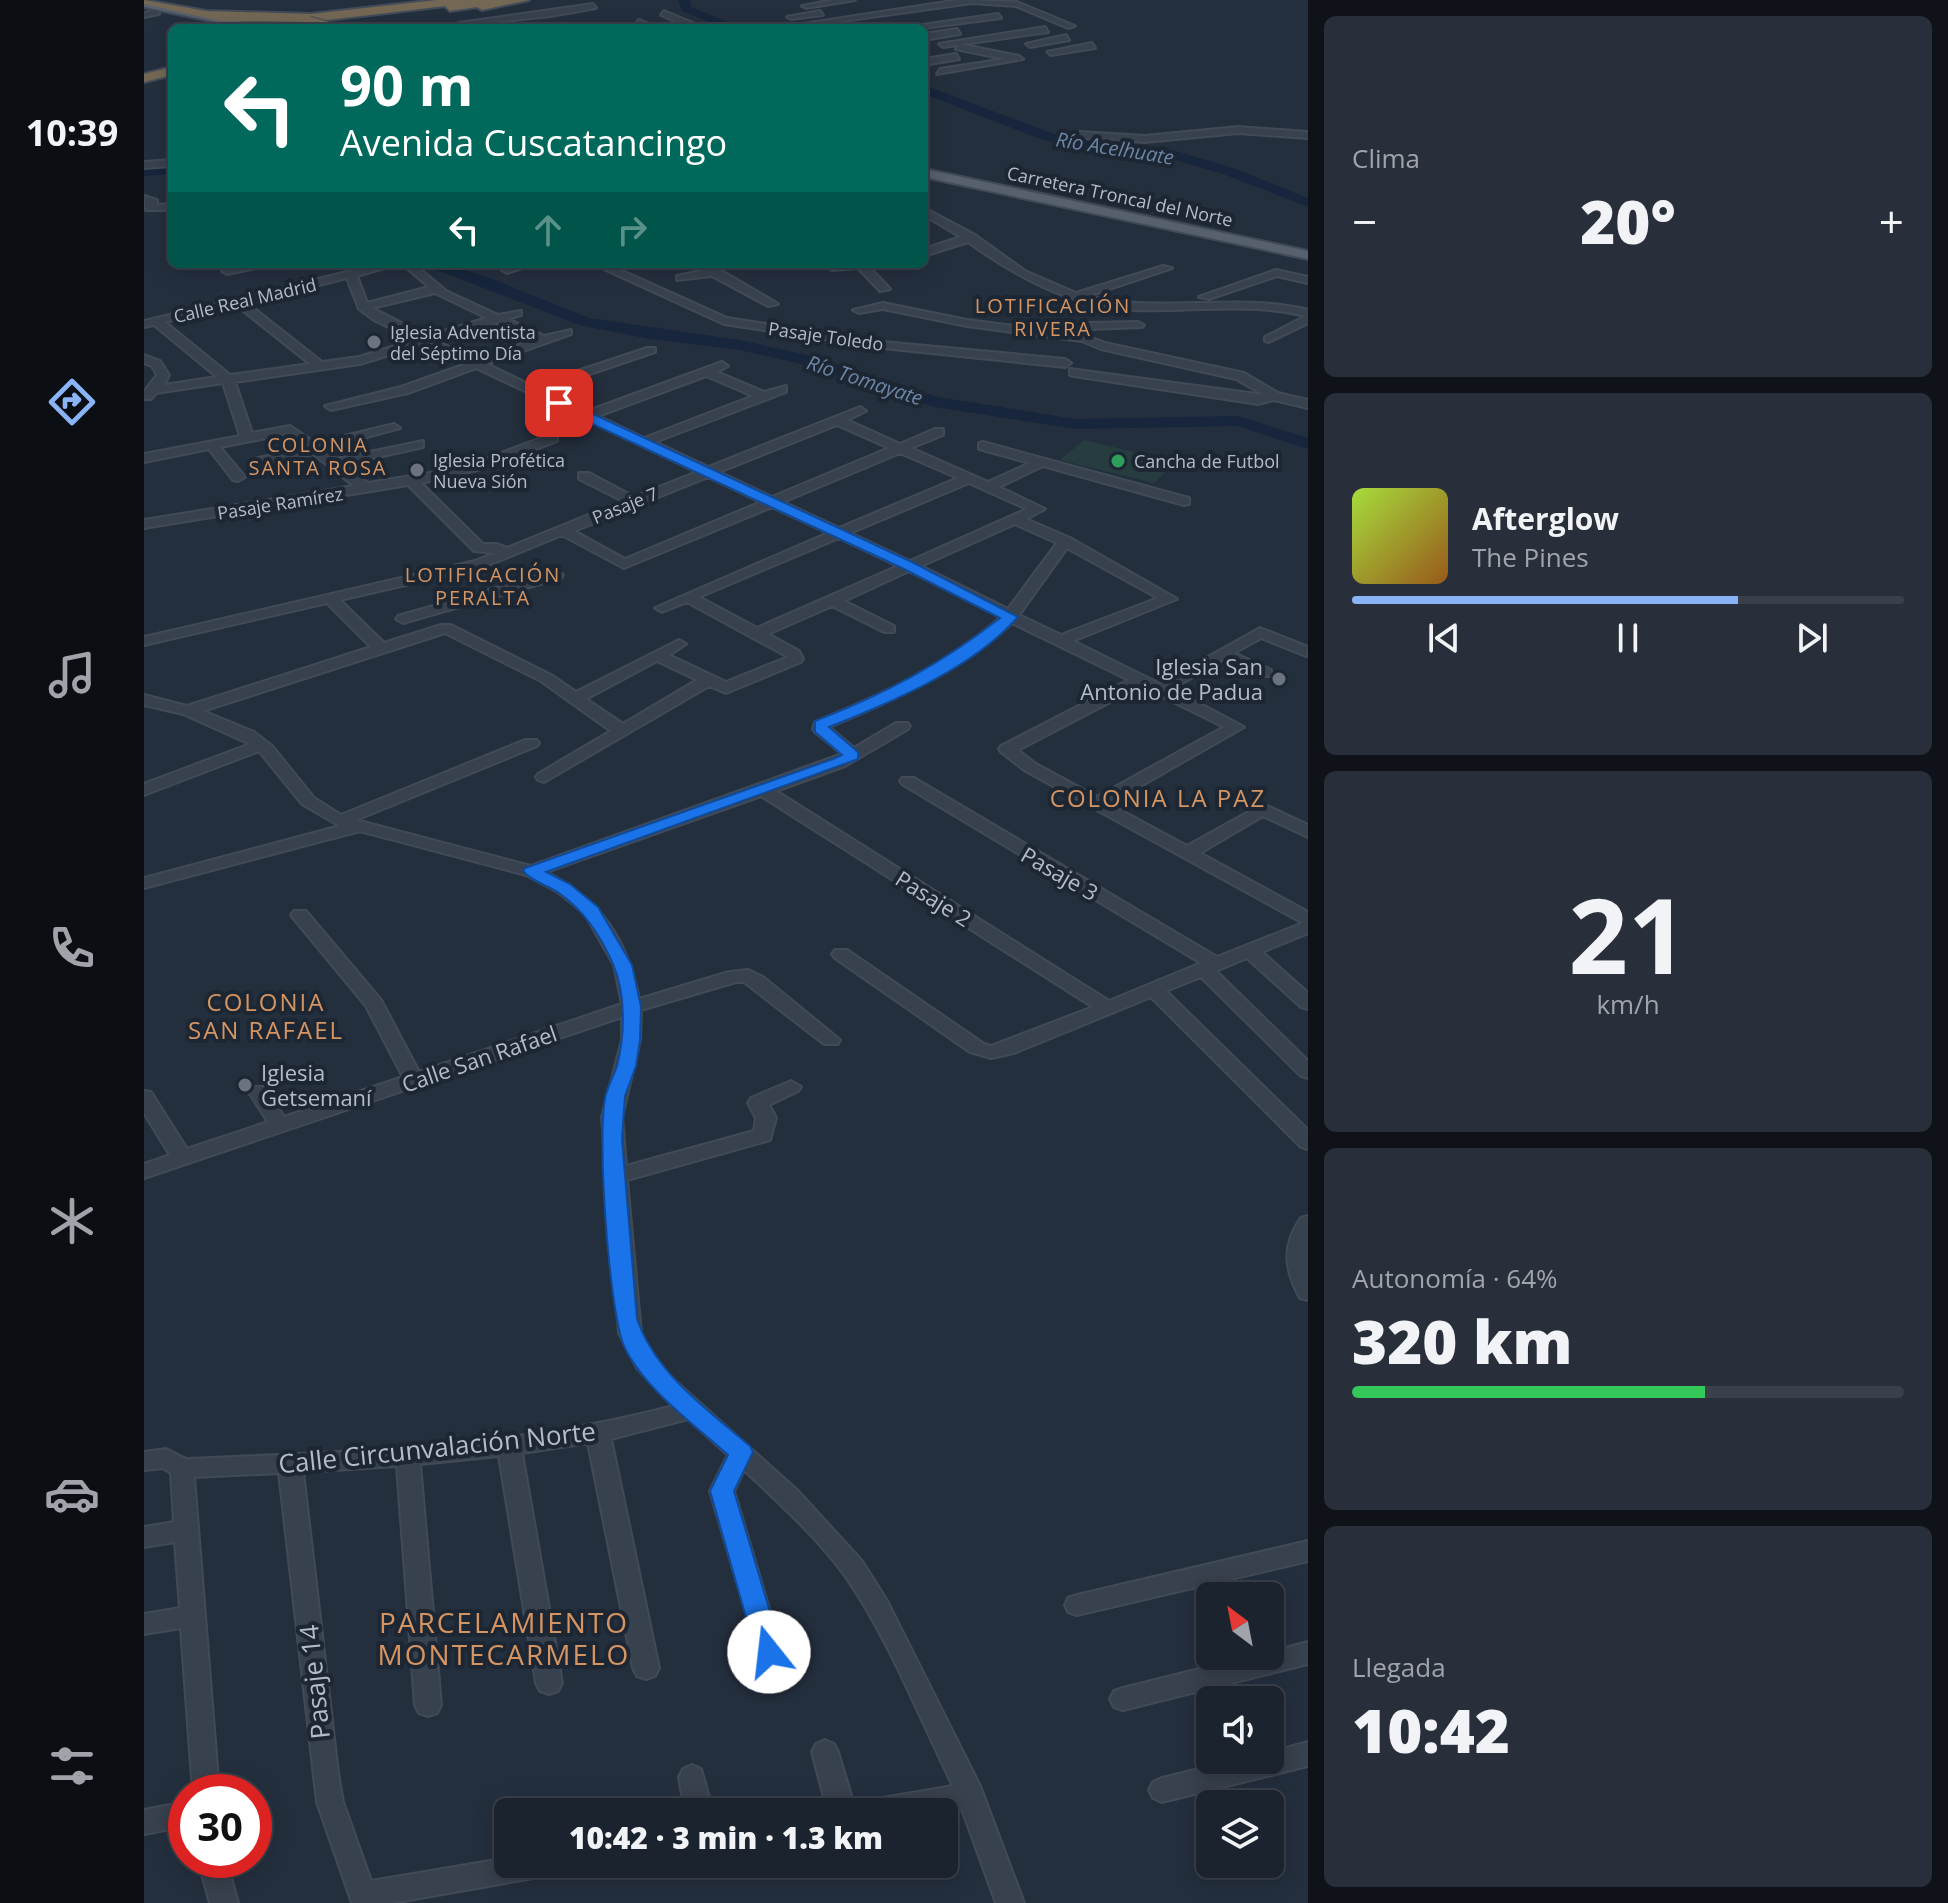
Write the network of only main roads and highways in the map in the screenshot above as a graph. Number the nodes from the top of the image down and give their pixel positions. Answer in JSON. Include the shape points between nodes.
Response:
{"nodes":[{"id":1,"x":467,"y":0,"type":"edge"},
{"id":2,"x":498,"y":0,"type":"edge"},
{"id":3,"x":523,"y":0,"type":"edge"},
{"id":4,"x":542,"y":0,"type":"edge"},
{"id":5,"x":148,"y":6,"type":"edge"},
{"id":6,"x":366,"y":13,"type":"junction"},
{"id":7,"x":204,"y":14,"type":"junction"},
{"id":8,"x":442,"y":17,"type":"dead end"},
{"id":9,"x":283,"y":22,"type":"junction"},
{"id":10,"x":213,"y":24,"type":"edge"},
{"id":11,"x":235,"y":24,"type":"edge"},
{"id":12,"x":273,"y":24,"type":"edge"},
{"id":13,"x":298,"y":24,"type":"edge"},
{"id":14,"x":322,"y":24,"type":"edge"},
{"id":15,"x":328,"y":24,"type":"edge"},
{"id":16,"x":376,"y":24,"type":"edge"},
{"id":17,"x":168,"y":65,"type":"edge"},
{"id":18,"x":144,"y":71,"type":"edge"},
{"id":19,"x":928,"y":171,"type":"edge"},
{"id":20,"x":928,"y":171,"type":"edge"},
{"id":21,"x":1308,"y":249,"type":"edge"},
{"id":22,"x":1308,"y":255,"type":"edge"}],
"edges":[{"from":1,"to":6,"type":"highway"},
{"from":2,"to":15,"type":"highway"},
{"from":3,"to":16,"type":"highway"},
{"from":4,"to":8,"type":"highway"},
{"from":5,"to":7,"type":"highway"},
{"from":5,"to":10,"type":"highway"},
{"from":5,"to":11,"type":"main road"},
{"from":6,"to":7,"type":"highway","via":[[281,18]]},
{"from":6,"to":14,"type":"highway"},
{"from":7,"to":9,"type":"highway","via":[[250,23]]},
{"from":9,"to":12,"type":"highway"},
{"from":9,"to":13,"type":"highway"},
{"from":17,"to":18,"type":"highway"},
{"from":19,"to":21,"type":"main road","name":"Carretera Troncal del Norte"},
{"from":20,"to":22,"type":"main road","name":"Carretera Troncal del Norte"}]}
